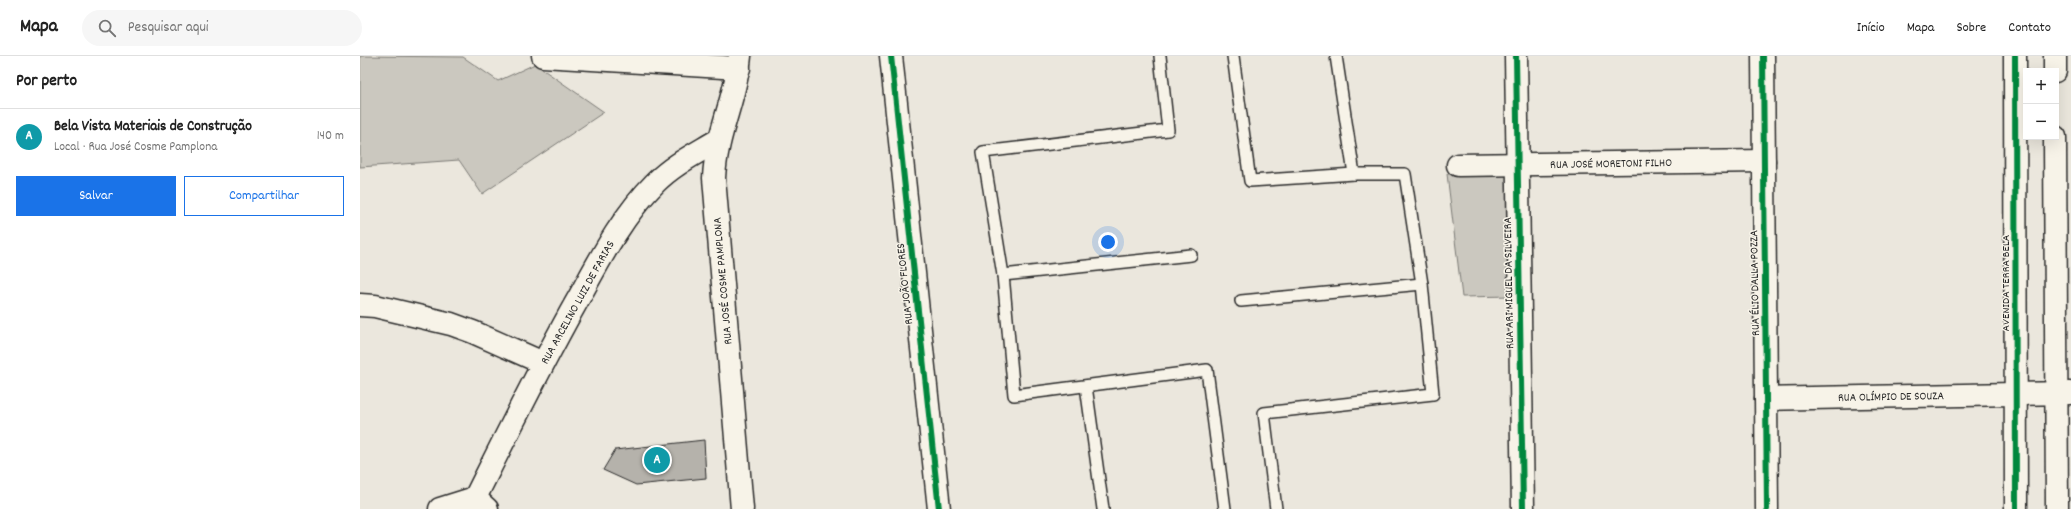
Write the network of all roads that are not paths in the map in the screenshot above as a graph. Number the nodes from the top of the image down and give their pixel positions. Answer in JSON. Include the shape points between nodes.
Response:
{"nodes":[{"id":1,"x":543,"y":56,"type":"edge"},
{"id":2,"x":891,"y":56,"type":"edge"},
{"id":3,"x":1160,"y":56,"type":"edge"},
{"id":4,"x":1234,"y":56,"type":"edge"},
{"id":5,"x":1336,"y":56,"type":"edge"},
{"id":6,"x":1516,"y":56,"type":"edge"},
{"id":7,"x":1763,"y":56,"type":"edge"},
{"id":8,"x":2015,"y":56,"type":"edge"},
{"id":9,"x":2055,"y":56,"type":"edge"},
{"id":10,"x":739,"y":62,"type":"edge"},
{"id":11,"x":2055,"y":68,"type":"edge"},
{"id":12,"x":718,"y":140,"type":"junction"},
{"id":13,"x":2055,"y":140,"type":"edge"},
{"id":14,"x":1764,"y":161,"type":"junction"},
{"id":15,"x":1458,"y":165,"type":"dead end"},
{"id":16,"x":1517,"y":165,"type":"junction"},
{"id":17,"x":1354,"y":174,"type":"junction"},
{"id":18,"x":1192,"y":255,"type":"dead end"},
{"id":19,"x":1003,"y":275,"type":"junction"},
{"id":20,"x":1422,"y":284,"type":"junction"},
{"id":21,"x":1241,"y":301,"type":"dead end"},
{"id":22,"x":360,"y":305,"type":"edge"},
{"id":23,"x":543,"y":363,"type":"junction"},
{"id":24,"x":1086,"y":386,"type":"junction"},
{"id":25,"x":2064,"y":393,"type":"edge"},
{"id":26,"x":2016,"y":394,"type":"junction"},
{"id":27,"x":1766,"y":399,"type":"junction"},
{"id":28,"x":481,"y":503,"type":"edge"},
{"id":29,"x":440,"y":509,"type":"edge"},
{"id":30,"x":742,"y":509,"type":"edge"},
{"id":31,"x":939,"y":509,"type":"edge"},
{"id":32,"x":1103,"y":509,"type":"edge"},
{"id":33,"x":1225,"y":509,"type":"edge"},
{"id":34,"x":1276,"y":509,"type":"edge"},
{"id":35,"x":1523,"y":509,"type":"edge"},
{"id":36,"x":1767,"y":509,"type":"edge"},
{"id":37,"x":2016,"y":509,"type":"edge"},
{"id":38,"x":2057,"y":509,"type":"edge"}],
"edges":[{"from":1,"to":10,"type":"street"},
{"from":2,"to":31,"type":"street","name":"RUA JOÃO FLORES"},
{"from":3,"to":19,"type":"lane","via":[[1168,130],[983,152]]},
{"from":4,"to":17,"type":"lane","via":[[1250,181]]},
{"from":5,"to":17,"type":"lane"},
{"from":6,"to":16,"type":"street","name":"RUA ARI MIGUEL DA SILVEIRA"},
{"from":7,"to":14,"type":"street","name":"RUA ÉLIO DALLA POZZA"},
{"from":8,"to":26,"type":"street","name":"AVENIDA TERRA BELA"},
{"from":9,"to":11,"type":"street"},
{"from":10,"to":12,"type":"street","name":"RUA JOSÉ COSME PAMPLONA"},
{"from":12,"to":23,"type":"street","name":"RUA ARCELINO LUIZ DE FARIAS","via":[[674,166],[639,200],[602,255]]},
{"from":12,"to":30,"type":"street","name":"RUA JOSÉ COSME PAMPLONA","via":[[714,178],[715,211]]},
{"from":13,"to":25,"type":"street"},
{"from":14,"to":16,"type":"street","name":"RUA JOSÉ MORETONI FILHO"},
{"from":14,"to":27,"type":"street","name":"RUA ÉLIO DALLA POZZA"},
{"from":15,"to":16,"type":"street","name":"RUA JOSÉ MORETONI FILHO"},
{"from":16,"to":35,"type":"street","name":"RUA ARI MIGUEL DA SILVEIRA"},
{"from":17,"to":20,"type":"lane","via":[[1405,174]]},
{"from":18,"to":19,"type":"lane"},
{"from":19,"to":24,"type":"lane","via":[[1014,395]]},
{"from":20,"to":21,"type":"lane"},
{"from":20,"to":34,"type":"lane","via":[[1433,394],[1264,413]]},
{"from":22,"to":23,"type":"street","via":[[450,324]]},
{"from":23,"to":28,"type":"street","name":"RUA ARCELINO LUIZ DE FARIAS"},
{"from":24,"to":32,"type":"lane"},
{"from":24,"to":33,"type":"lane","via":[[1207,370]]},
{"from":25,"to":26,"type":"street","name":"RUA OLÍMPIO DE SOUZA"},
{"from":25,"to":38,"type":"street"},
{"from":26,"to":27,"type":"street","name":"RUA OLÍMPIO DE SOUZA"},
{"from":26,"to":37,"type":"street","name":"AVENIDA TERRA BELA"},
{"from":27,"to":36,"type":"street","name":"RUA ÉLIO DALLA POZZA"},
{"from":28,"to":29,"type":"street"}]}
